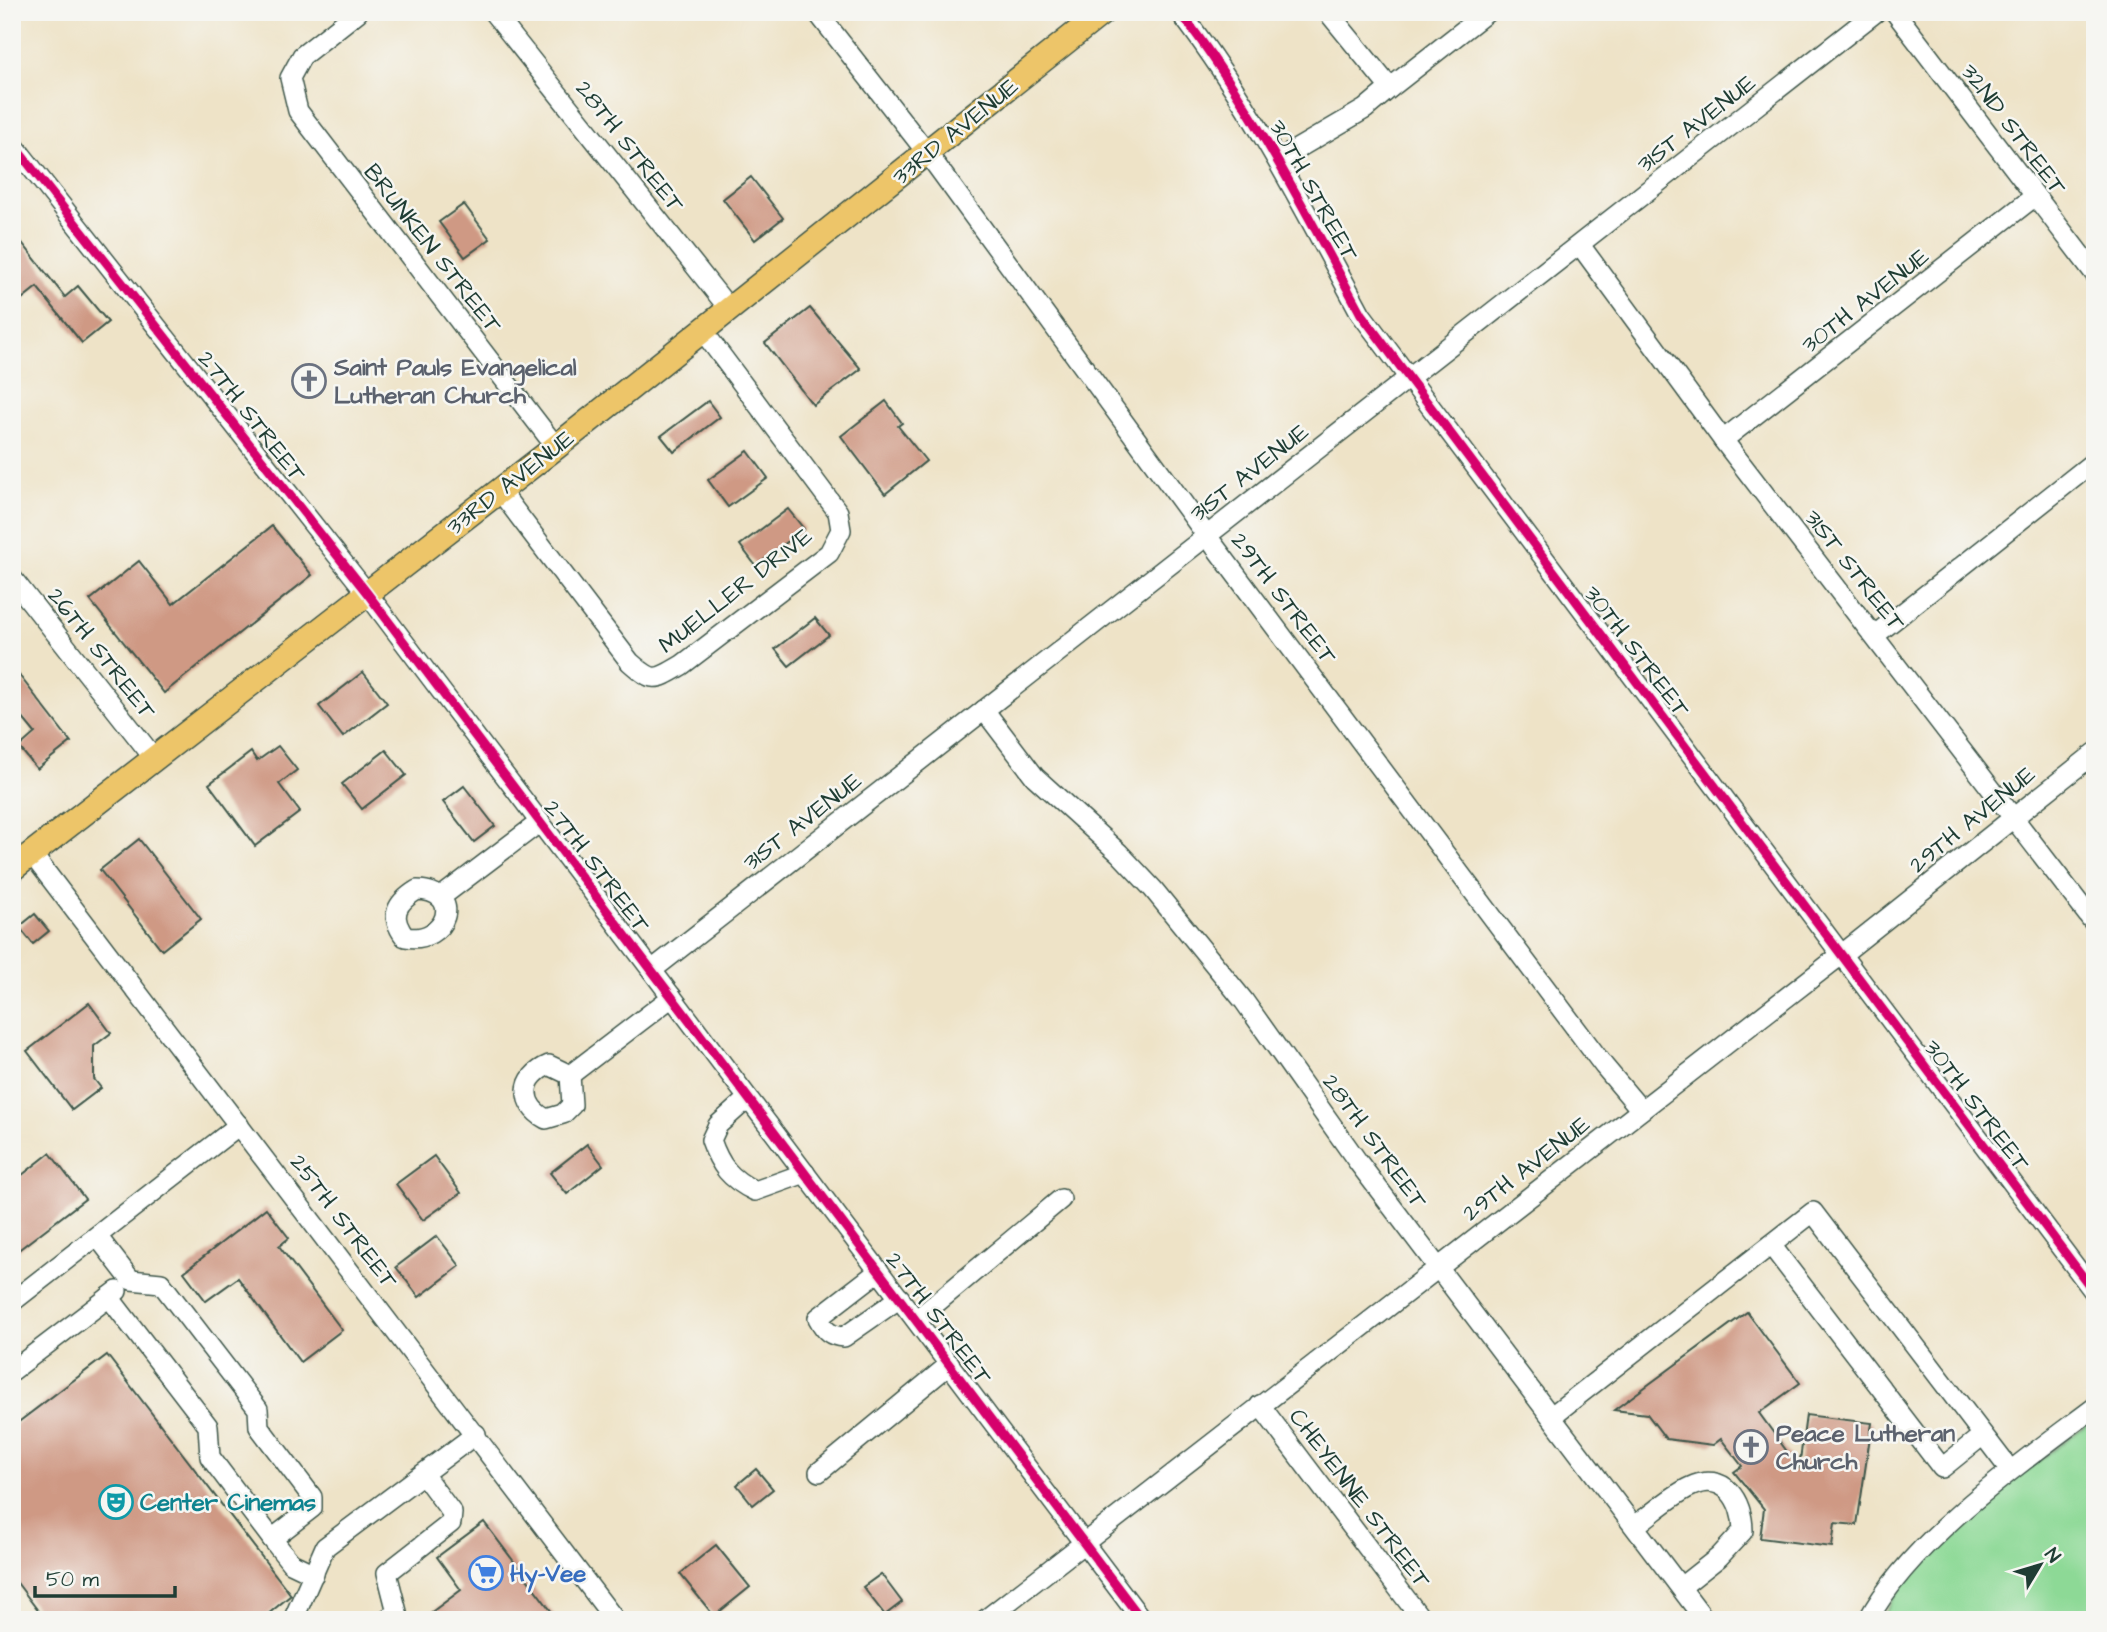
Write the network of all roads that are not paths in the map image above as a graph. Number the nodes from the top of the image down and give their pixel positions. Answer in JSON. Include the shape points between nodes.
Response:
{"nodes":[{"id":1,"x":358,"y":12,"type":"edge"},
{"id":2,"x":493,"y":12,"type":"edge"},
{"id":3,"x":817,"y":12,"type":"edge"},
{"id":4,"x":1103,"y":12,"type":"edge"},
{"id":5,"x":1180,"y":12,"type":"edge"},
{"id":6,"x":1328,"y":12,"type":"edge"},
{"id":7,"x":1487,"y":12,"type":"edge"},
{"id":8,"x":1876,"y":12,"type":"edge"},
{"id":9,"x":1895,"y":12,"type":"edge"},
{"id":10,"x":1390,"y":88,"type":"junction"},
{"id":11,"x":14,"y":150,"type":"edge"},
{"id":12,"x":928,"y":154,"type":"junction"},
{"id":13,"x":1278,"y":160,"type":"junction"},
{"id":14,"x":2035,"y":197,"type":"junction"},
{"id":15,"x":1580,"y":245,"type":"junction"},
{"id":16,"x":2095,"y":274,"type":"edge"},
{"id":17,"x":730,"y":310,"type":"junction"},
{"id":18,"x":703,"y":331,"type":"junction"},
{"id":19,"x":1409,"y":376,"type":"junction"},
{"id":20,"x":1723,"y":440,"type":"junction"},
{"id":21,"x":556,"y":447,"type":"junction"},
{"id":22,"x":2095,"y":461,"type":"edge"},
{"id":23,"x":500,"y":491,"type":"junction"},
{"id":24,"x":1207,"y":536,"type":"junction"},
{"id":25,"x":12,"y":578,"type":"edge"},
{"id":26,"x":367,"y":593,"type":"junction"},
{"id":27,"x":1875,"y":635,"type":"junction"},
{"id":28,"x":984,"y":710,"type":"junction"},
{"id":29,"x":2095,"y":753,"type":"edge"},
{"id":30,"x":154,"y":758,"type":"junction"},
{"id":31,"x":2014,"y":817,"type":"junction"},
{"id":32,"x":540,"y":822,"type":"junction"},
{"id":33,"x":32,"y":854,"type":"junction"},
{"id":34,"x":12,"y":869,"type":"edge"},
{"id":35,"x":441,"y":897,"type":"dead end"},
{"id":36,"x":2095,"y":924,"type":"edge"},
{"id":37,"x":1841,"y":955,"type":"junction"},
{"id":38,"x":652,"y":970,"type":"junction"},
{"id":39,"x":672,"y":997,"type":"junction"},
{"id":40,"x":570,"y":1075,"type":"dead end"},
{"id":41,"x":748,"y":1098,"type":"junction"},
{"id":42,"x":1641,"y":1110,"type":"junction"},
{"id":43,"x":239,"y":1125,"type":"junction"},
{"id":44,"x":806,"y":1173,"type":"junction"},
{"id":45,"x":1061,"y":1199,"type":"dead end"},
{"id":46,"x":97,"y":1236,"type":"junction"},
{"id":47,"x":1771,"y":1245,"type":"junction"},
{"id":48,"x":1438,"y":1266,"type":"junction"},
{"id":49,"x":879,"y":1271,"type":"junction"},
{"id":50,"x":131,"y":1280,"type":"junction"},
{"id":51,"x":2095,"y":1293,"type":"edge"},
{"id":52,"x":109,"y":1297,"type":"junction"},
{"id":53,"x":900,"y":1298,"type":"junction"},
{"id":54,"x":12,"y":1302,"type":"edge"},
{"id":55,"x":916,"y":1320,"type":"junction"},
{"id":56,"x":950,"y":1364,"type":"junction"},
{"id":57,"x":12,"y":1371,"type":"edge"},
{"id":58,"x":1260,"y":1405,"type":"junction"},
{"id":59,"x":2095,"y":1406,"type":"edge"},
{"id":60,"x":1552,"y":1415,"type":"junction"},
{"id":61,"x":477,"y":1434,"type":"junction"},
{"id":62,"x":1983,"y":1435,"type":"junction"},
{"id":63,"x":2010,"y":1470,"type":"junction"},
{"id":64,"x":819,"y":1472,"type":"dead end"},
{"id":65,"x":423,"y":1474,"type":"junction"},
{"id":66,"x":1636,"y":1525,"type":"junction"},
{"id":67,"x":272,"y":1539,"type":"junction"},
{"id":68,"x":1084,"y":1542,"type":"junction"},
{"id":69,"x":314,"y":1574,"type":"junction"},
{"id":70,"x":1681,"y":1587,"type":"junction"},
{"id":71,"x":293,"y":1620,"type":"edge"},
{"id":72,"x":386,"y":1620,"type":"edge"},
{"id":73,"x":615,"y":1620,"type":"edge"},
{"id":74,"x":985,"y":1620,"type":"edge"},
{"id":75,"x":1142,"y":1620,"type":"edge"},
{"id":76,"x":1422,"y":1620,"type":"edge"},
{"id":77,"x":1705,"y":1620,"type":"edge"},
{"id":78,"x":1868,"y":1620,"type":"edge"}],
"edges":[{"from":1,"to":21,"type":"street","name":"BRUNKEN STREET","via":[[302,56],[290,78],[298,111]]},
{"from":2,"to":17,"type":"street","name":"28TH STREET"},
{"from":3,"to":12,"type":"street","name":"29TH STREET"},
{"from":4,"to":12,"type":"main road","name":"33RD AVENUE"},
{"from":5,"to":13,"type":"street","name":"30TH STREET","via":[[1219,64]]},
{"from":6,"to":10,"type":"street"},
{"from":7,"to":10,"type":"street"},
{"from":8,"to":15,"type":"street","name":"31ST AVENUE"},
{"from":9,"to":14,"type":"street","name":"32ND STREET"},
{"from":10,"to":13,"type":"street"},
{"from":11,"to":26,"type":"street","name":"27TH STREET"},
{"from":12,"to":17,"type":"main road","name":"33RD AVENUE"},
{"from":12,"to":24,"type":"street","name":"29TH STREET"},
{"from":13,"to":19,"type":"street","name":"30TH STREET","via":[[1360,314]]},
{"from":14,"to":16,"type":"street","name":"32ND STREET"},
{"from":14,"to":20,"type":"street","name":"30TH AVENUE"},
{"from":15,"to":19,"type":"street","name":"31ST AVENUE"},
{"from":15,"to":20,"type":"street","name":"31ST STREET"},
{"from":17,"to":18,"type":"main road","name":"33RD AVENUE"},
{"from":18,"to":21,"type":"main road","name":"33RD AVENUE"},
{"from":18,"to":23,"type":"street","name":"MUELLER DRIVE","via":[[838,512],[841,530],[829,553],[682,665],[660,679],[648,678],[630,662]]},
{"from":19,"to":24,"type":"street","name":"31ST AVENUE"},
{"from":19,"to":37,"type":"street","name":"30TH STREET"},
{"from":20,"to":27,"type":"street","name":"31ST STREET"},
{"from":21,"to":23,"type":"main road","name":"33RD AVENUE"},
{"from":22,"to":27,"type":"street"},
{"from":23,"to":26,"type":"main road","name":"33RD AVENUE"},
{"from":24,"to":28,"type":"street","name":"31ST AVENUE"},
{"from":24,"to":42,"type":"street","name":"29TH STREET"},
{"from":25,"to":30,"type":"street","name":"26TH STREET"},
{"from":26,"to":30,"type":"main road","name":"33RD AVENUE"},
{"from":26,"to":32,"type":"street","name":"27TH STREET"},
{"from":27,"to":31,"type":"street","name":"31ST STREET"},
{"from":28,"to":38,"type":"street","name":"31ST AVENUE"},
{"from":28,"to":48,"type":"street","name":"28TH STREET","via":[[1035,777],[1153,889],[1244,1001]]},
{"from":29,"to":31,"type":"street","name":"29TH AVENUE"},
{"from":30,"to":33,"type":"main road","name":"33RD AVENUE"},
{"from":31,"to":36,"type":"street","name":"31ST STREET"},
{"from":31,"to":37,"type":"street","name":"29TH AVENUE"},
{"from":32,"to":35,"type":"street"},
{"from":32,"to":38,"type":"street","name":"27TH STREET"},
{"from":33,"to":34,"type":"main road","name":"33RD AVENUE"},
{"from":33,"to":43,"type":"street","name":"25TH STREET"},
{"from":37,"to":42,"type":"street","name":"29TH AVENUE"},
{"from":37,"to":51,"type":"street","name":"30TH STREET"},
{"from":38,"to":39,"type":"street","name":"27TH STREET"},
{"from":39,"to":40,"type":"street"},
{"from":39,"to":41,"type":"street","name":"27TH STREET"},
{"from":41,"to":44,"type":"street","name":"27TH STREET"},
{"from":41,"to":44,"type":"street","via":[[718,1125],[711,1140],[722,1168],[755,1191]]},
{"from":42,"to":48,"type":"street","name":"29TH AVENUE"},
{"from":43,"to":46,"type":"street"},
{"from":43,"to":61,"type":"street","name":"25TH STREET"},
{"from":44,"to":49,"type":"street","name":"27TH STREET"},
{"from":45,"to":55,"type":"street"},
{"from":46,"to":50,"type":"street"},
{"from":46,"to":54,"type":"street"},
{"from":47,"to":60,"type":"street"},
{"from":47,"to":62,"type":"street","via":[[1942,1468]]},
{"from":47,"to":62,"type":"street","via":[[1814,1212]]},
{"from":48,"to":58,"type":"street","name":"29TH AVENUE"},
{"from":48,"to":60,"type":"street","name":"28TH STREET"},
{"from":49,"to":53,"type":"street","name":"27TH STREET"},
{"from":49,"to":53,"type":"street","via":[[818,1318],[824,1328],[831,1336],[844,1337]]},
{"from":50,"to":52,"type":"street"},
{"from":50,"to":67,"type":"street","via":[[161,1283],[258,1409],[259,1427],[312,1497],[312,1508]]},
{"from":52,"to":57,"type":"street"},
{"from":52,"to":67,"type":"street","via":[[208,1426],[209,1457]]},
{"from":53,"to":55,"type":"street","name":"27TH STREET"},
{"from":55,"to":56,"type":"street","name":"27TH STREET"},
{"from":56,"to":64,"type":"street"},
{"from":56,"to":68,"type":"street","name":"27TH STREET"},
{"from":58,"to":68,"type":"street","name":"29TH AVENUE"},
{"from":58,"to":76,"type":"street","name":"CHEYENNE STREET"},
{"from":59,"to":63,"type":"street"},
{"from":60,"to":66,"type":"street","name":"28TH STREET"},
{"from":61,"to":65,"type":"street"},
{"from":61,"to":73,"type":"street","name":"25TH STREET"},
{"from":62,"to":63,"type":"street"},
{"from":63,"to":78,"type":"street","via":[[1882,1592]]},
{"from":65,"to":69,"type":"street","via":[[326,1547]]},
{"from":65,"to":72,"type":"street","via":[[452,1513],[452,1523],[387,1573],[397,1612]]},
{"from":66,"to":70,"type":"street","name":"28TH STREET"},
{"from":66,"to":70,"type":"street","via":[[1690,1486],[1710,1481],[1729,1489],[1743,1511],[1743,1531]]},
{"from":67,"to":69,"type":"street","via":[[291,1563]]},
{"from":68,"to":74,"type":"street","name":"29TH AVENUE"},
{"from":68,"to":75,"type":"street","name":"27TH STREET"},
{"from":69,"to":71,"type":"street"},
{"from":70,"to":77,"type":"street","name":"28TH STREET"}]}
